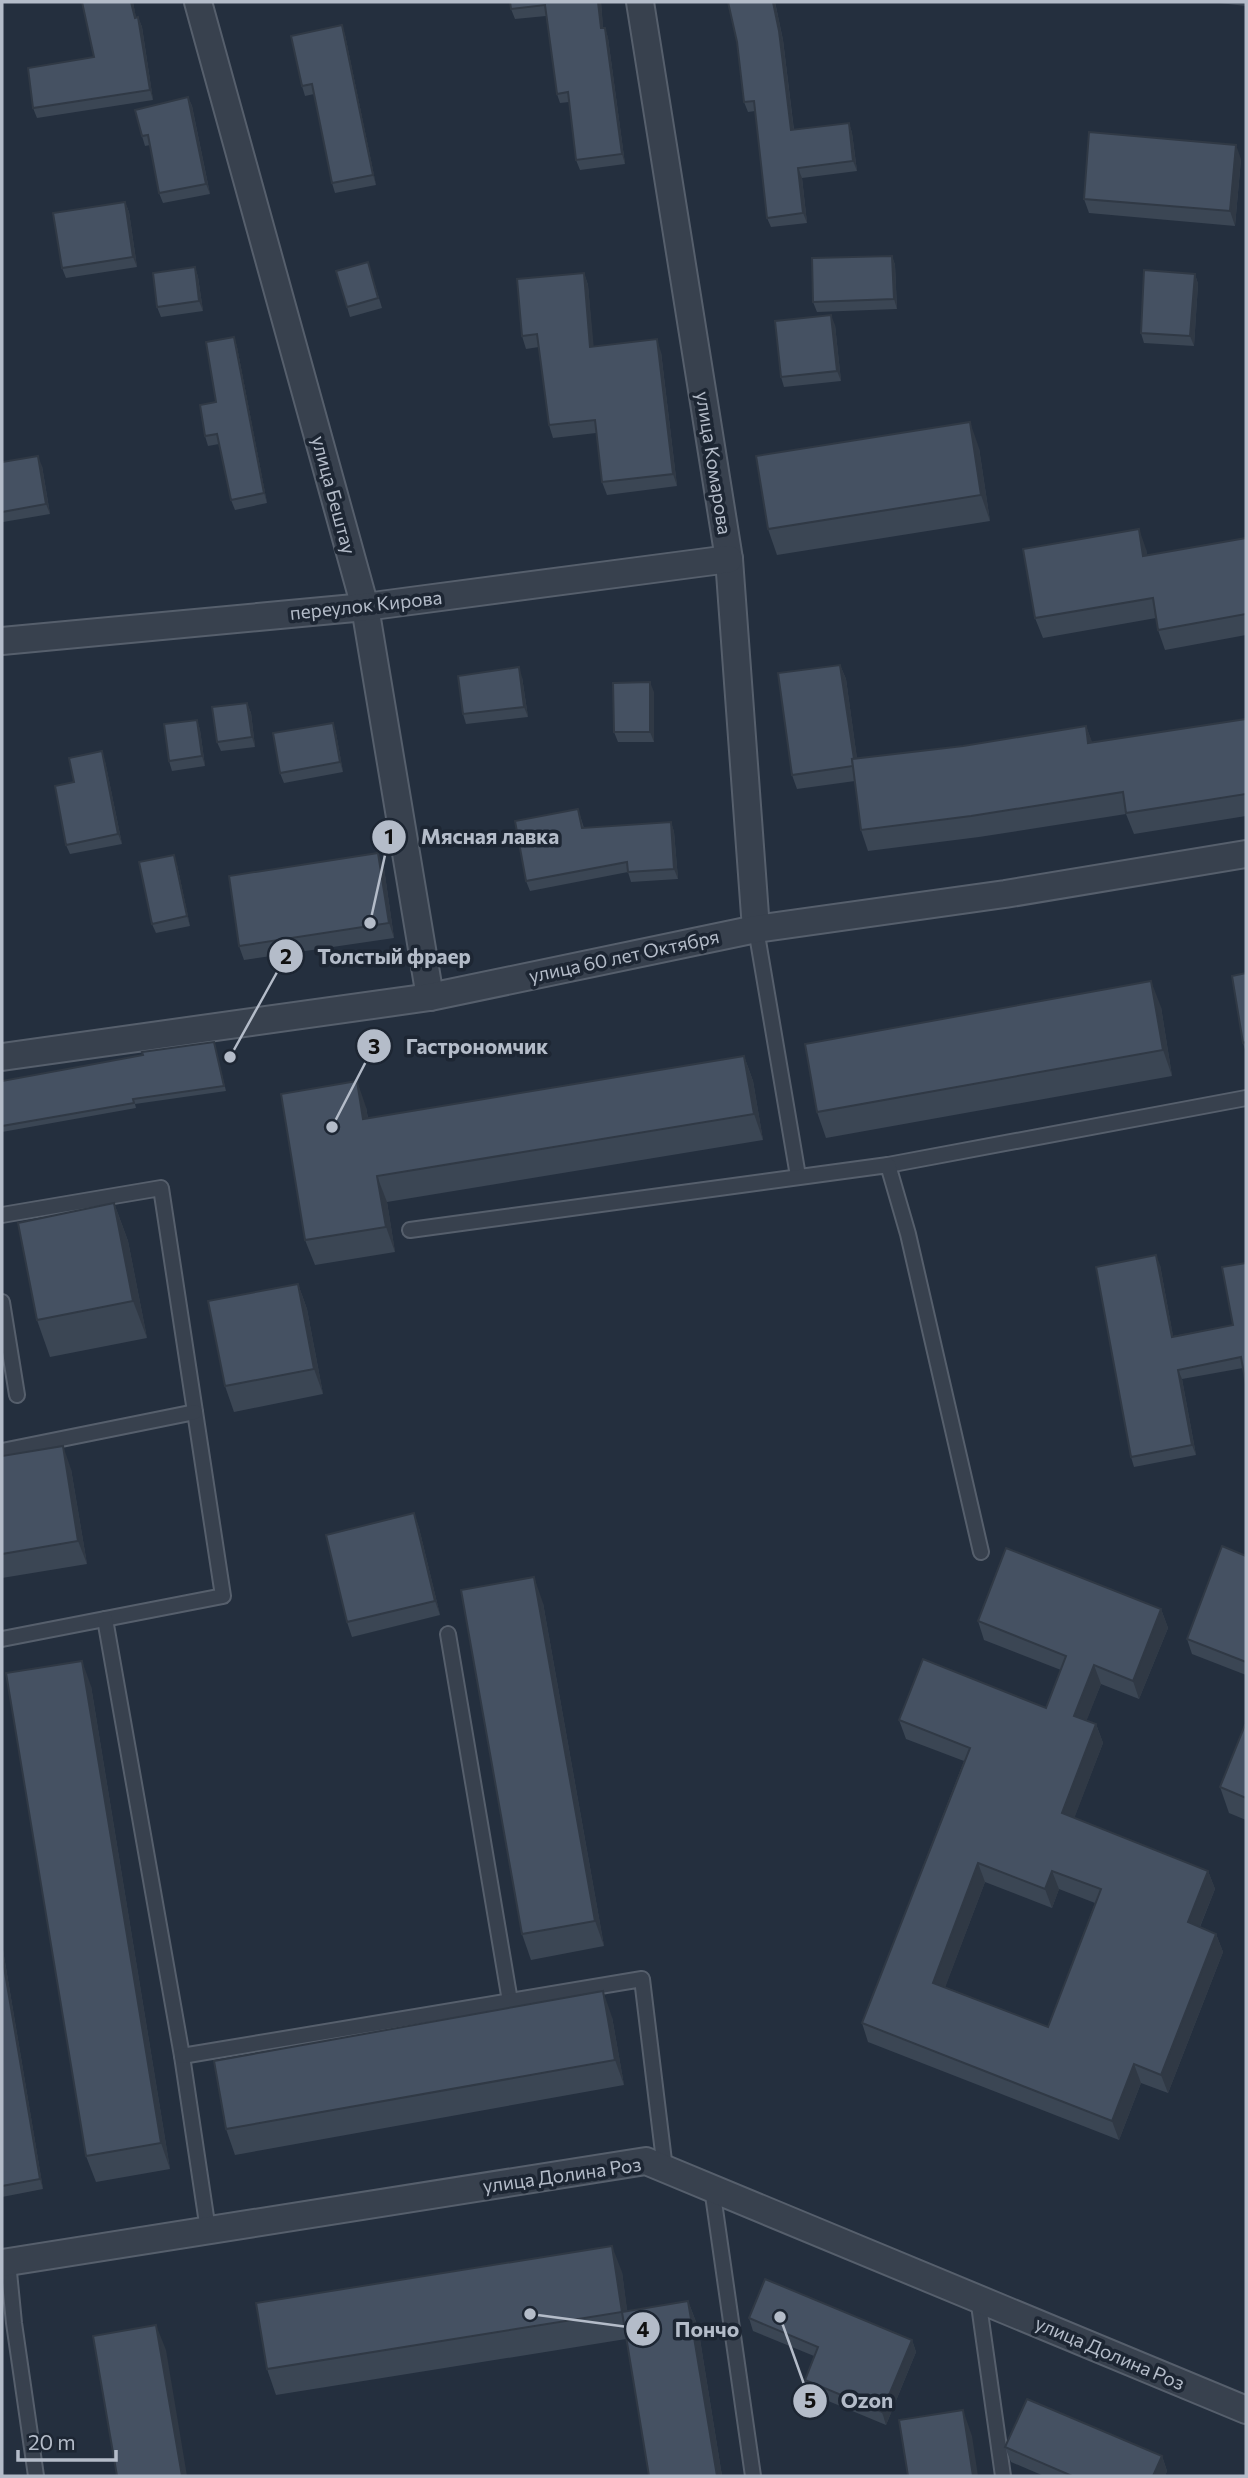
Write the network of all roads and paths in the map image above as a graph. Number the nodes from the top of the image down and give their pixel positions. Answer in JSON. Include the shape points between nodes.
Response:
{"nodes":[{"id":1,"x":198,"y":2,"type":"edge"},
{"id":2,"x":639,"y":2,"type":"edge"},
{"id":3,"x":729,"y":559,"type":"junction"},
{"id":4,"x":365,"y":607,"type":"junction"},
{"id":5,"x":2,"y":641,"type":"edge"},
{"id":6,"x":1246,"y":854,"type":"edge"},
{"id":7,"x":756,"y":929,"type":"junction"},
{"id":8,"x":430,"y":997,"type":"junction"},
{"id":9,"x":2,"y":1057,"type":"edge"},
{"id":10,"x":1246,"y":1098,"type":"edge"},
{"id":11,"x":888,"y":1165,"type":"junction"},
{"id":12,"x":799,"y":1176,"type":"junction"},
{"id":13,"x":2,"y":1215,"type":"edge"},
{"id":14,"x":410,"y":1230,"type":"dead end"},
{"id":15,"x":2,"y":1303,"type":"edge"},
{"id":16,"x":17,"y":1395,"type":"dead end"},
{"id":17,"x":195,"y":1412,"type":"junction"},
{"id":18,"x":2,"y":1451,"type":"edge"},
{"id":19,"x":981,"y":1552,"type":"dead end"},
{"id":20,"x":105,"y":1619,"type":"junction"},
{"id":21,"x":448,"y":1634,"type":"dead end"},
{"id":22,"x":2,"y":1639,"type":"edge"},
{"id":23,"x":510,"y":2001,"type":"junction"},
{"id":24,"x":182,"y":2056,"type":"junction"},
{"id":25,"x":665,"y":2169,"type":"junction"},
{"id":26,"x":712,"y":2188,"type":"junction"},
{"id":27,"x":208,"y":2230,"type":"junction"},
{"id":28,"x":5,"y":2263,"type":"edge"},
{"id":29,"x":978,"y":2298,"type":"junction"},
{"id":30,"x":1246,"y":2410,"type":"edge"},
{"id":31,"x":36,"y":2476,"type":"edge"},
{"id":32,"x":753,"y":2476,"type":"edge"},
{"id":33,"x":1003,"y":2476,"type":"edge"}],
"edges":[{"from":1,"to":4,"type":"street","name":"улица Бештау"},
{"from":2,"to":3,"type":"street","name":"улица Комарова"},
{"from":3,"to":4,"type":"street","name":"переулок Кирова"},
{"from":3,"to":7,"type":"street","name":"улица Комарова"},
{"from":4,"to":5,"type":"street","name":"переулок Кирова"},
{"from":4,"to":8,"type":"street","name":"улица Бештау"},
{"from":6,"to":7,"type":"street","name":"улица 60 лет Октября"},
{"from":7,"to":8,"type":"street","name":"улица 60 лет Октября"},
{"from":7,"to":12,"type":"lane"},
{"from":8,"to":9,"type":"street","name":"улица 60 лет Октября"},
{"from":10,"to":11,"type":"lane"},
{"from":11,"to":12,"type":"lane"},
{"from":11,"to":19,"type":"lane"},
{"from":12,"to":14,"type":"lane"},
{"from":13,"to":17,"type":"lane","via":[[161,1188]]},
{"from":15,"to":16,"type":"lane"},
{"from":17,"to":18,"type":"lane"},
{"from":17,"to":20,"type":"lane","via":[[223,1596]]},
{"from":20,"to":22,"type":"lane"},
{"from":20,"to":24,"type":"lane"},
{"from":21,"to":23,"type":"lane"},
{"from":23,"to":24,"type":"lane"},
{"from":23,"to":25,"type":"lane","via":[[642,1979]]},
{"from":24,"to":27,"type":"lane"},
{"from":25,"to":26,"type":"street","name":"улица Долина Роз"},
{"from":25,"to":27,"type":"street","name":"улица Долина Роз","via":[[646,2161]]},
{"from":26,"to":29,"type":"street","name":"улица Долина Роз"},
{"from":26,"to":32,"type":"lane"},
{"from":27,"to":28,"type":"street","name":"улица Долина Роз"},
{"from":28,"to":31,"type":"lane"},
{"from":29,"to":30,"type":"street","name":"улица Долина Роз"},
{"from":29,"to":33,"type":"lane"}]}
